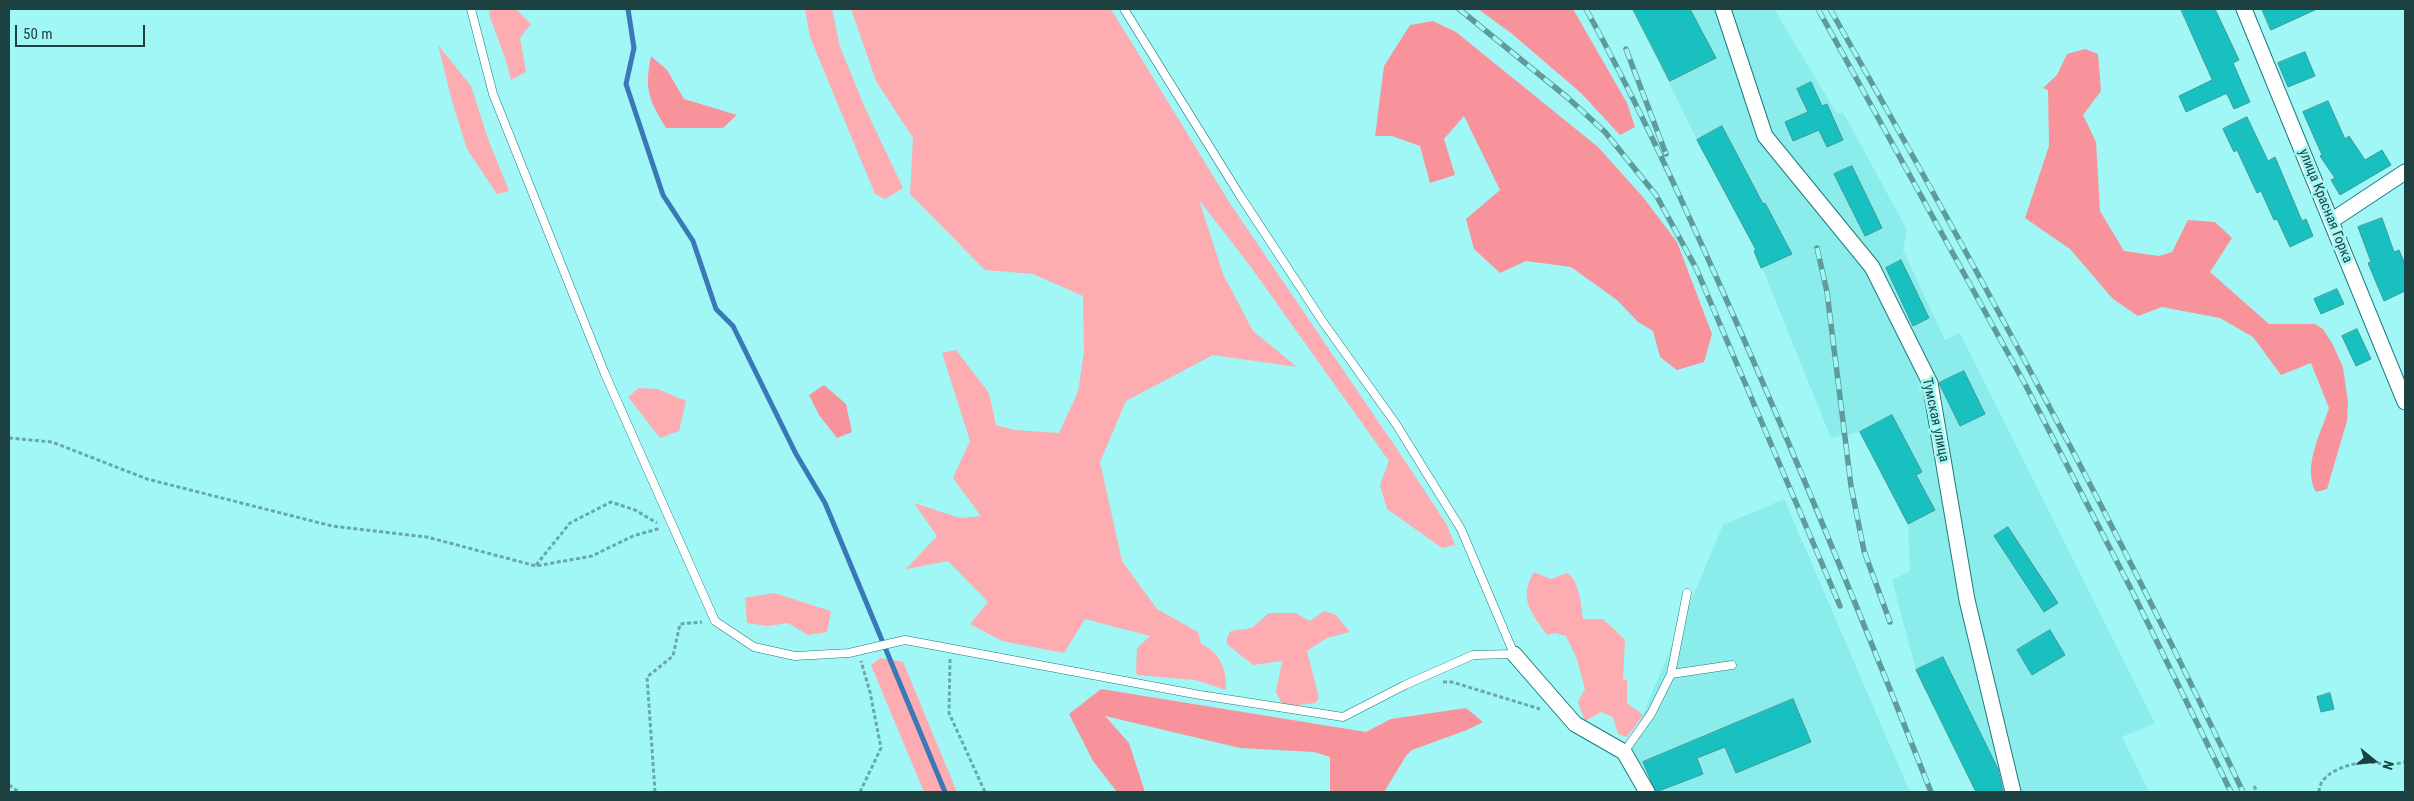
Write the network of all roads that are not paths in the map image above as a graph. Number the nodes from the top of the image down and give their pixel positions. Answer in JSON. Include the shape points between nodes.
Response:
{"nodes":[{"id":1,"x":471,"y":9,"type":"edge"},
{"id":2,"x":1124,"y":9,"type":"edge"},
{"id":3,"x":1723,"y":9,"type":"edge"},
{"id":4,"x":2244,"y":9,"type":"edge"},
{"id":5,"x":2405,"y":172,"type":"edge"},
{"id":6,"x":2331,"y":221,"type":"junction"},
{"id":7,"x":2405,"y":402,"type":"edge"},
{"id":8,"x":1687,"y":593,"type":"dead end"},
{"id":9,"x":1514,"y":654,"type":"junction"},
{"id":10,"x":1732,"y":665,"type":"dead end"},
{"id":11,"x":1671,"y":674,"type":"junction"},
{"id":12,"x":1624,"y":752,"type":"junction"},
{"id":13,"x":1647,"y":792,"type":"edge"},
{"id":14,"x":2013,"y":792,"type":"edge"}],
"edges":[{"from":1,"to":9,"type":"lane","via":[[493,94],[591,338],[716,621],[754,647],[795,656],[858,651],[906,640],[1200,695],[1343,717],[1473,655]]},
{"from":2,"to":9,"type":"lane","via":[[1239,194],[1323,322],[1396,424],[1460,529]]},
{"from":3,"to":14,"type":"street","name":"Тумская улица","via":[[1765,136],[1872,267],[1930,382],[1967,600]]},
{"from":4,"to":6,"type":"street","name":"улица Красная Горка"},
{"from":5,"to":6,"type":"street"},
{"from":6,"to":7,"type":"street","name":"улица Красная Горка"},
{"from":8,"to":11,"type":"lane"},
{"from":9,"to":12,"type":"street","via":[[1575,724]]},
{"from":10,"to":11,"type":"lane"},
{"from":11,"to":12,"type":"lane","via":[[1651,714]]},
{"from":12,"to":13,"type":"street"}]}
